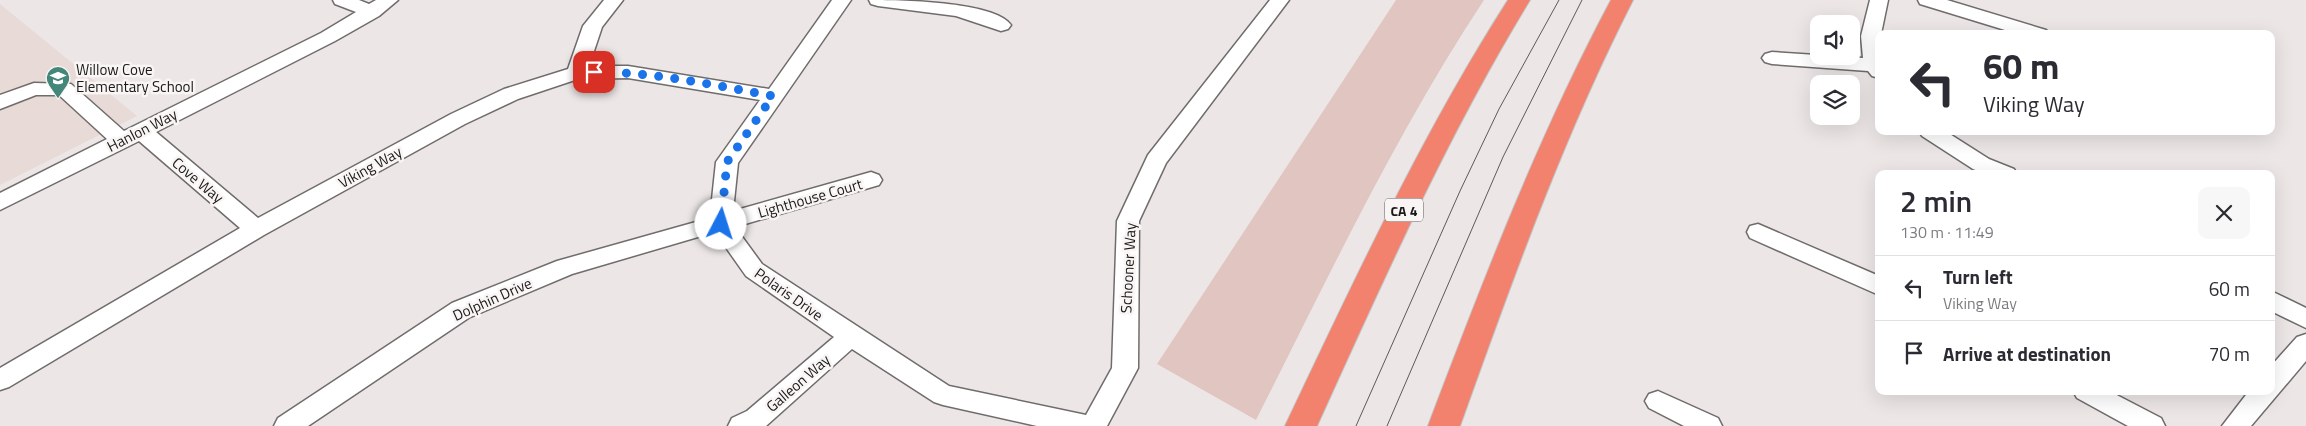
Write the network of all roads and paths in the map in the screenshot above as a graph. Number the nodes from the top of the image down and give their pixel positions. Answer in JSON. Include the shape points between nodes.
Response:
{"nodes":[{"id":1,"x":342,"y":0,"type":"edge"},
{"id":2,"x":390,"y":0,"type":"edge"},
{"id":3,"x":614,"y":0,"type":"edge"},
{"id":4,"x":842,"y":0,"type":"edge"},
{"id":5,"x":878,"y":0,"type":"edge"},
{"id":6,"x":1280,"y":0,"type":"edge"},
{"id":7,"x":1519,"y":0,"type":"edge"},
{"id":8,"x":1622,"y":0,"type":"edge"},
{"id":9,"x":1879,"y":0,"type":"edge"},
{"id":10,"x":1926,"y":0,"type":"edge"},
{"id":11,"x":372,"y":12,"type":"junction"},
{"id":12,"x":1001,"y":25,"type":"dead end"},
{"id":13,"x":2026,"y":30,"type":"edge"},
{"id":14,"x":1875,"y":57,"type":"edge"},
{"id":15,"x":1772,"y":58,"type":"dead end"},
{"id":16,"x":1875,"y":68,"type":"edge"},
{"id":17,"x":577,"y":73,"type":"junction"},
{"id":18,"x":773,"y":96,"type":"junction"},
{"id":19,"x":0,"y":102,"type":"edge"},
{"id":20,"x":1935,"y":135,"type":"edge"},
{"id":21,"x":131,"y":136,"type":"junction"},
{"id":22,"x":1996,"y":170,"type":"edge"},
{"id":23,"x":871,"y":180,"type":"dead end"},
{"id":24,"x":0,"y":202,"type":"edge"},
{"id":25,"x":721,"y":224,"type":"junction"},
{"id":26,"x":256,"y":229,"type":"junction"},
{"id":27,"x":1758,"y":232,"type":"dead end"},
{"id":28,"x":1875,"y":284,"type":"edge"},
{"id":29,"x":2275,"y":302,"type":"edge"},
{"id":30,"x":2306,"y":319,"type":"edge"},
{"id":31,"x":851,"y":336,"type":"junction"},
{"id":32,"x":2306,"y":344,"type":"edge"},
{"id":33,"x":2275,"y":379,"type":"edge"},
{"id":34,"x":0,"y":380,"type":"edge"},
{"id":35,"x":2094,"y":395,"type":"edge"},
{"id":36,"x":2262,"y":395,"type":"edge"},
{"id":37,"x":1658,"y":401,"type":"dead end"},
{"id":38,"x":288,"y":426,"type":"edge"},
{"id":39,"x":741,"y":426,"type":"edge"},
{"id":40,"x":1086,"y":426,"type":"edge"},
{"id":41,"x":1094,"y":426,"type":"edge"},
{"id":42,"x":1301,"y":426,"type":"edge"},
{"id":43,"x":1444,"y":426,"type":"edge"},
{"id":44,"x":1709,"y":426,"type":"edge"},
{"id":45,"x":2152,"y":426,"type":"edge"},
{"id":46,"x":2235,"y":426,"type":"edge"}],
"edges":[{"from":1,"to":11,"type":"street"},
{"from":2,"to":11,"type":"street","name":"Hanlon Way"},
{"from":3,"to":17,"type":"street","via":[[593,26]]},
{"from":4,"to":18,"type":"street"},
{"from":5,"to":12,"type":"street","via":[[956,11],[984,17]]},
{"from":6,"to":41,"type":"street","name":"Schooner Way","via":[[1156,160],[1128,221],[1125,368]]},
{"from":7,"to":42,"type":"highway","number":"CA 4","via":[[1457,103]]},
{"from":8,"to":43,"type":"highway","via":[[1593,54],[1535,189]]},
{"from":9,"to":14,"type":"street","via":[[1870,30]]},
{"from":10,"to":13,"type":"street"},
{"from":11,"to":21,"type":"street","name":"Hanlon Way"},
{"from":15,"to":16,"type":"street"},
{"from":17,"to":18,"type":"street","name":"Viking Way","via":[[647,74]]},
{"from":17,"to":26,"type":"street","name":"Viking Way","via":[[511,94],[458,119]]},
{"from":18,"to":25,"type":"street","via":[[727,162]]},
{"from":19,"to":21,"type":"street","name":"Cove Way","via":[[34,89],[64,89]]},
{"from":20,"to":22,"type":"street"},
{"from":21,"to":24,"type":"street","name":"Hanlon Way"},
{"from":21,"to":26,"type":"street","name":"Cove Way"},
{"from":23,"to":25,"type":"street","name":"Lighthouse Court"},
{"from":25,"to":31,"type":"street","name":"Polaris Drive","via":[[754,270]]},
{"from":25,"to":38,"type":"street","name":"Dolphin Drive","via":[[565,267],[461,310]]},
{"from":26,"to":34,"type":"street","name":"Viking Way"},
{"from":27,"to":28,"type":"street"},
{"from":29,"to":30,"type":"street"},
{"from":31,"to":39,"type":"street","name":"Galleon Way","via":[[756,420]]},
{"from":31,"to":40,"type":"street","name":"Polaris Drive","via":[[944,395]]},
{"from":32,"to":33,"type":"street"},
{"from":35,"to":45,"type":"street"},
{"from":36,"to":46,"type":"street"},
{"from":37,"to":44,"type":"street"}]}
